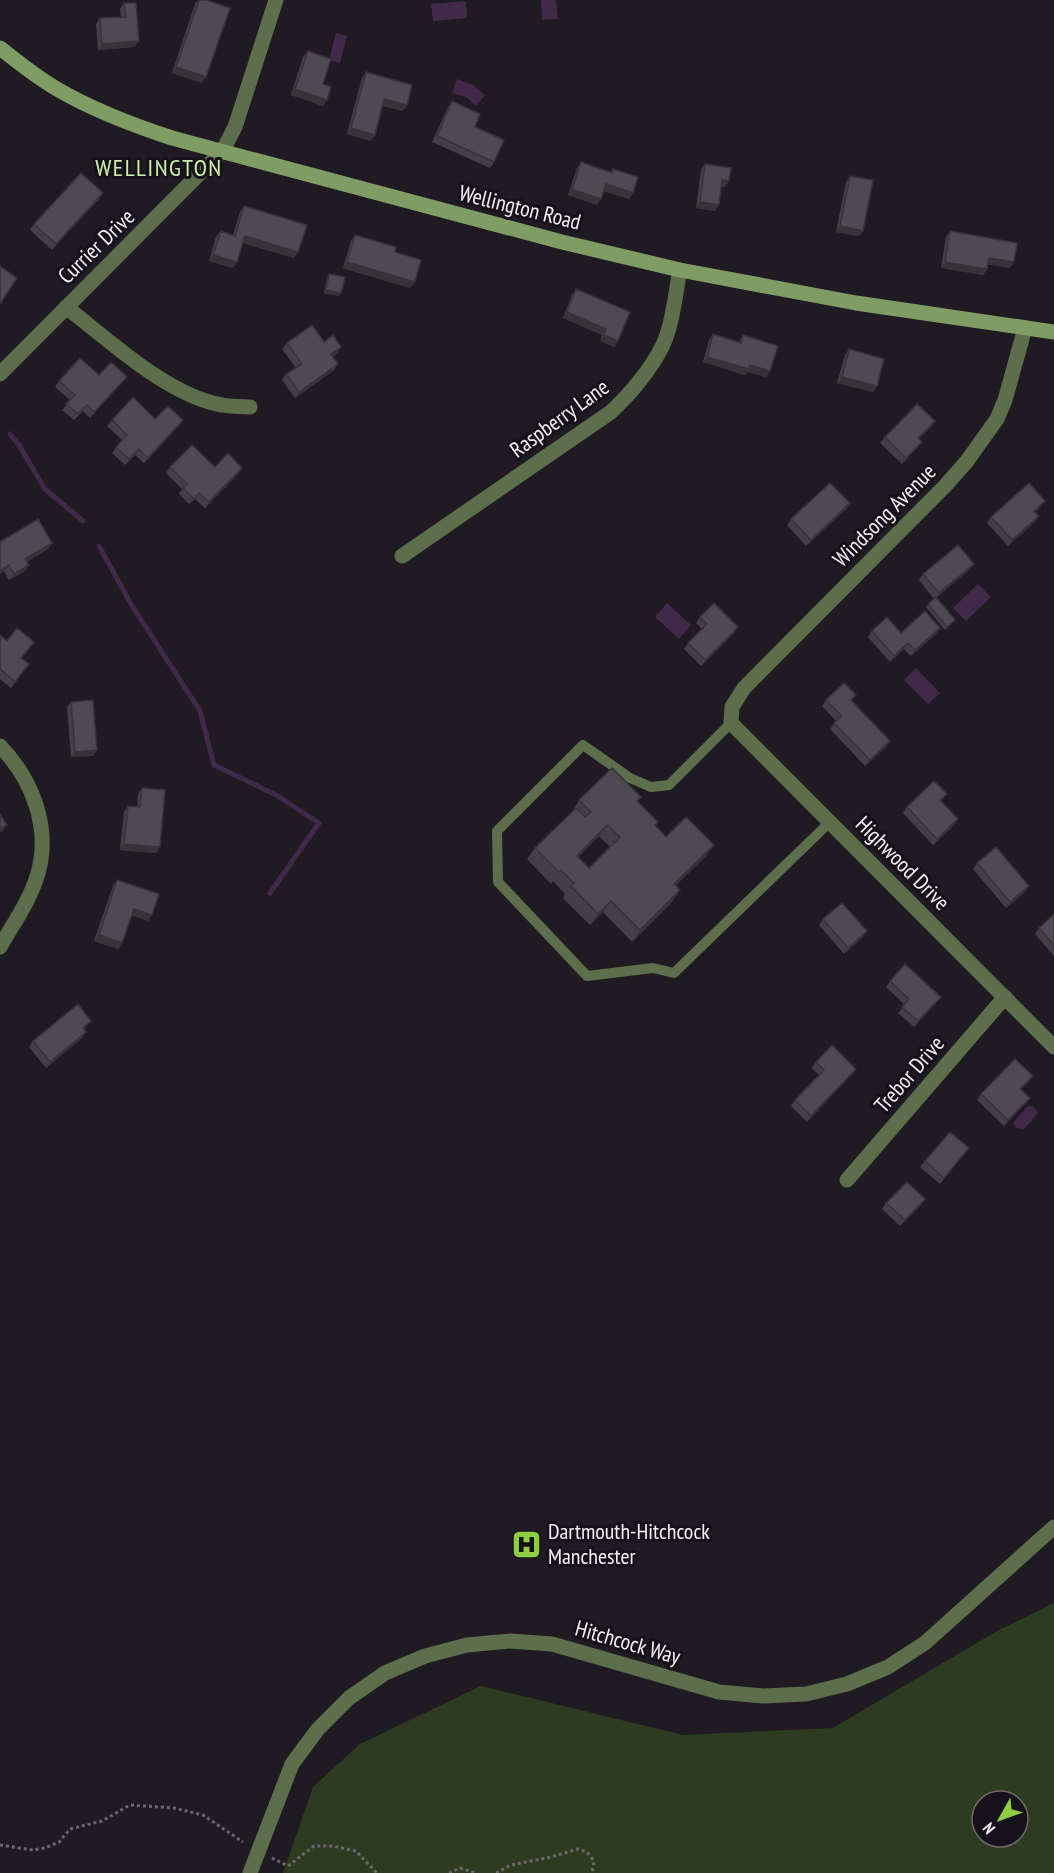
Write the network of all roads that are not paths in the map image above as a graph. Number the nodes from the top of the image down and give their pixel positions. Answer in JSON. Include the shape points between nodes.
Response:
{"nodes":[{"id":1,"x":276,"y":0,"type":"edge"},
{"id":2,"x":0,"y":48,"type":"edge"},
{"id":3,"x":223,"y":150,"type":"junction"},
{"id":4,"x":680,"y":270,"type":"junction"},
{"id":5,"x":66,"y":307,"type":"junction"},
{"id":6,"x":1025,"y":328,"type":"junction"},
{"id":7,"x":1054,"y":332,"type":"edge"},
{"id":8,"x":0,"y":374,"type":"edge"},
{"id":9,"x":250,"y":407,"type":"dead end"},
{"id":10,"x":402,"y":556,"type":"dead end"},
{"id":11,"x":731,"y":723,"type":"junction"},
{"id":12,"x":0,"y":746,"type":"edge"},
{"id":13,"x":830,"y":822,"type":"junction"},
{"id":14,"x":0,"y":947,"type":"edge"},
{"id":15,"x":1005,"y":998,"type":"junction"},
{"id":16,"x":1054,"y":1047,"type":"edge"},
{"id":17,"x":846,"y":1180,"type":"dead end"},
{"id":18,"x":1054,"y":1527,"type":"edge"},
{"id":19,"x":250,"y":1873,"type":"edge"}],
"edges":[{"from":1,"to":3,"type":"street","name":"Currier Drive","via":[[235,128]]},
{"from":2,"to":3,"type":"main road","name":"Wellington Road","via":[[55,88],[106,114],[172,138]]},
{"from":3,"to":4,"type":"main road","name":"Wellington Road"},
{"from":3,"to":5,"type":"street","name":"Currier Drive"},
{"from":4,"to":6,"type":"main road","name":"Wellington Road","via":[[834,300]]},
{"from":4,"to":10,"type":"street","name":"Raspberry Lane","via":[[663,345],[632,392],[611,412]]},
{"from":5,"to":8,"type":"street","name":"Currier Drive"},
{"from":5,"to":9,"type":"street","via":[[189,395],[222,405]]},
{"from":6,"to":7,"type":"main road","name":"Wellington Road"},
{"from":6,"to":11,"type":"street","name":"Windsong Avenue","via":[[1005,400],[974,453],[744,688],[732,707]]},
{"from":11,"to":13,"type":"street","name":"Highwood Drive"},
{"from":11,"to":13,"type":"lane","via":[[669,785],[651,788],[583,745],[497,831],[498,882],[587,976],[653,969],[674,973]]},
{"from":12,"to":14,"type":"street","via":[[19,767],[38,809],[41,852],[38,873]]},
{"from":13,"to":15,"type":"street","name":"Highwood Drive"},
{"from":15,"to":16,"type":"street","name":"Highwood Drive"},
{"from":15,"to":17,"type":"street","name":"Trebor Drive"},
{"from":18,"to":19,"type":"street","name":"Hitchcock Way","via":[[925,1643],[878,1671],[806,1694],[720,1692],[552,1644],[510,1641],[467,1645],[425,1656],[385,1673],[349,1698],[318,1729],[292,1764]]}]}
